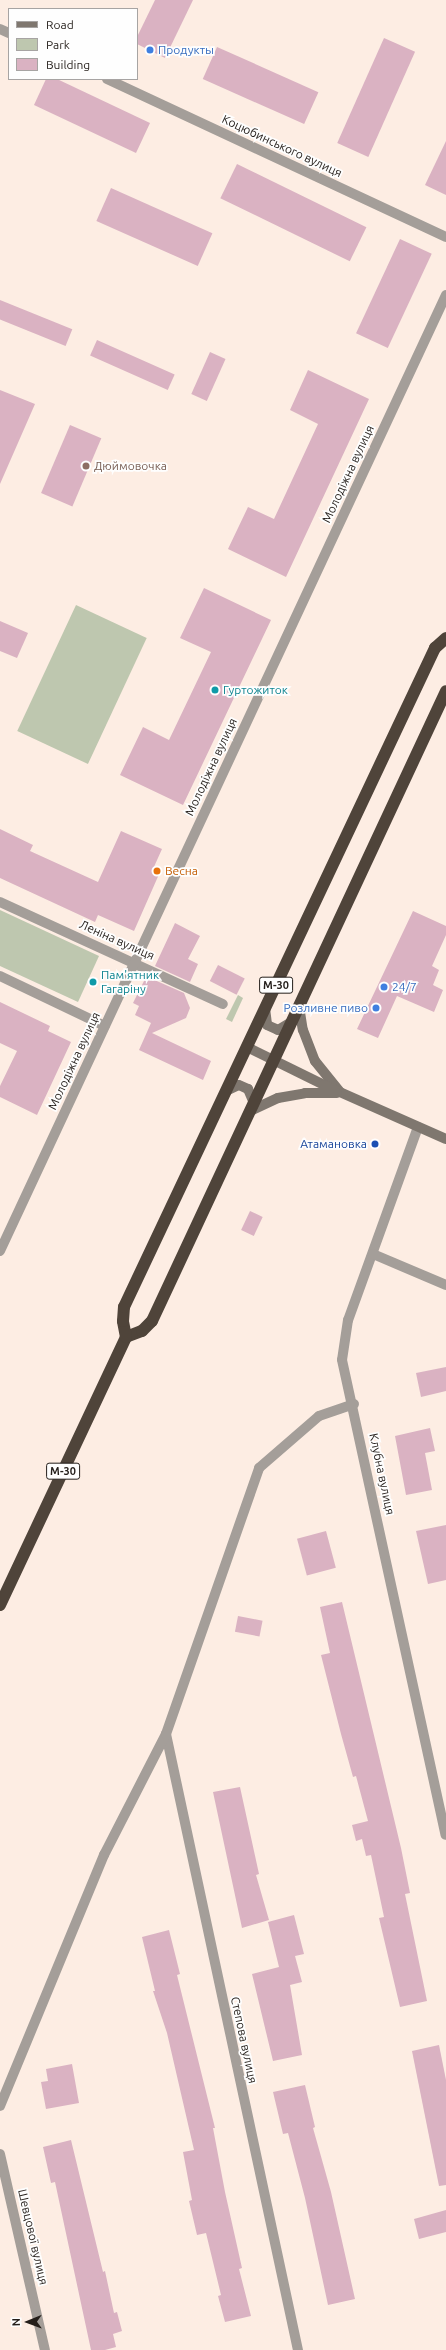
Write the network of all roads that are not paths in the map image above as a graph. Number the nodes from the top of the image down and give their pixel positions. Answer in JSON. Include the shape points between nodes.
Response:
{"nodes":[{"id":1,"x":109,"y":80,"type":"edge"},
{"id":2,"x":446,"y":237,"type":"edge"},
{"id":3,"x":446,"y":295,"type":"edge"},
{"id":4,"x":446,"y":638,"type":"edge"},
{"id":5,"x":446,"y":691,"type":"edge"},
{"id":6,"x":0,"y":902,"type":"edge"},
{"id":7,"x":134,"y":962,"type":"junction"},
{"id":8,"x":0,"y":976,"type":"edge"},
{"id":9,"x":223,"y":1004,"type":"dead end"},
{"id":10,"x":299,"y":1006,"type":"junction"},
{"id":11,"x":265,"y":1008,"type":"junction"},
{"id":12,"x":293,"y":1021,"type":"junction"},
{"id":13,"x":105,"y":1026,"type":"junction"},
{"id":14,"x":247,"y":1047,"type":"junction"},
{"id":15,"x":274,"y":1060,"type":"junction"},
{"id":16,"x":226,"y":1091,"type":"junction"},
{"id":17,"x":342,"y":1093,"type":"junction"},
{"id":18,"x":252,"y":1107,"type":"junction"},
{"id":19,"x":418,"y":1127,"type":"junction"},
{"id":20,"x":446,"y":1139,"type":"edge"},
{"id":21,"x":0,"y":1251,"type":"edge"},
{"id":22,"x":373,"y":1254,"type":"junction"},
{"id":23,"x":446,"y":1285,"type":"edge"},
{"id":24,"x":126,"y":1337,"type":"junction"},
{"id":25,"x":354,"y":1404,"type":"junction"},
{"id":26,"x":0,"y":1605,"type":"edge"},
{"id":27,"x":166,"y":1734,"type":"junction"},
{"id":28,"x":446,"y":1835,"type":"edge"},
{"id":29,"x":0,"y":2106,"type":"edge"},
{"id":30,"x":0,"y":2154,"type":"edge"},
{"id":31,"x":45,"y":2350,"type":"edge"},
{"id":32,"x":298,"y":2350,"type":"edge"}],
"edges":[{"from":1,"to":2,"type":"street","name":"Коцюбинського вулиця"},
{"from":3,"to":7,"type":"street","name":"Молодіжна вулиця"},
{"from":4,"to":11,"type":"highway","number":"М-30","via":[[435,648]]},
{"from":5,"to":10,"type":"highway","number":"М-30"},
{"from":6,"to":7,"type":"street","name":"Леніна вулиця"},
{"from":7,"to":9,"type":"street","name":"Леніна вулиця"},
{"from":7,"to":13,"type":"street","name":"Молодіжна вулиця"},
{"from":8,"to":13,"type":"street"},
{"from":10,"to":12,"type":"highway","number":"М-30"},
{"from":10,"to":17,"type":"street","via":[[303,1030],[315,1061]]},
{"from":11,"to":12,"type":"street","via":[[267,1025],[278,1030]]},
{"from":11,"to":14,"type":"highway","number":"М-30"},
{"from":12,"to":15,"type":"highway","number":"М-30"},
{"from":13,"to":21,"type":"street","name":"Молодіжна вулиця"},
{"from":14,"to":15,"type":"street"},
{"from":14,"to":16,"type":"highway","number":"М-30"},
{"from":15,"to":17,"type":"street"},
{"from":15,"to":18,"type":"highway","number":"М-30"},
{"from":16,"to":18,"type":"street","via":[[239,1085],[248,1089]]},
{"from":16,"to":24,"type":"highway","number":"М-30","via":[[124,1307]]},
{"from":17,"to":18,"type":"street","via":[[305,1093],[278,1098]]},
{"from":17,"to":19,"type":"street"},
{"from":18,"to":24,"type":"highway","number":"М-30","via":[[152,1321],[142,1331]]},
{"from":19,"to":20,"type":"street"},
{"from":19,"to":22,"type":"street","name":"Клубна вулиця"},
{"from":22,"to":23,"type":"street"},
{"from":22,"to":25,"type":"street","name":"Клубна вулиця","via":[[348,1320],[342,1360]]},
{"from":24,"to":26,"type":"highway","number":"М-30"},
{"from":25,"to":27,"type":"street","via":[[320,1416],[259,1468]]},
{"from":25,"to":28,"type":"street","name":"Клубна вулиця"},
{"from":27,"to":29,"type":"street","via":[[104,1855]]},
{"from":27,"to":32,"type":"street","name":"Степова вулиця"},
{"from":30,"to":31,"type":"street","name":"Шевцової вулиця"}]}
